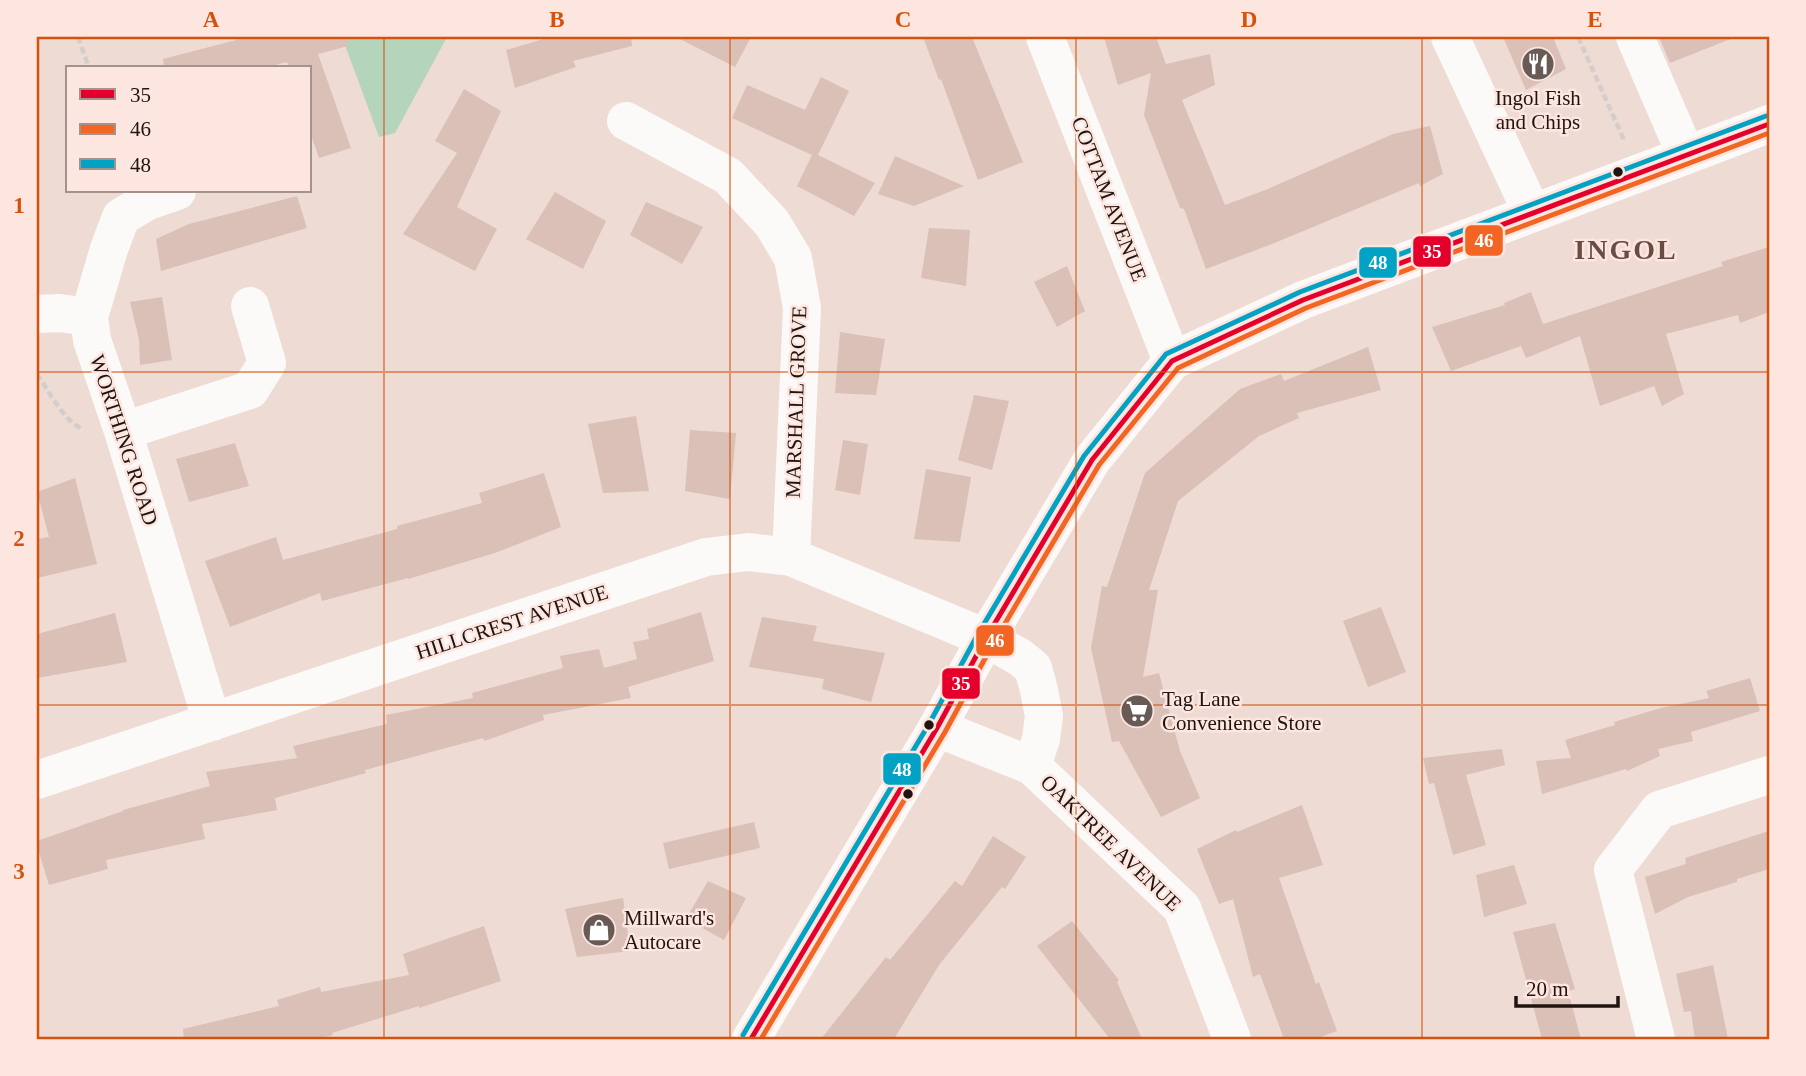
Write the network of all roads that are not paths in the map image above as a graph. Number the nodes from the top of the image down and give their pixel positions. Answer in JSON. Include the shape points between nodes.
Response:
{"nodes":[{"id":1,"x":1045,"y":37,"type":"edge"},
{"id":2,"x":1450,"y":37,"type":"edge"},
{"id":3,"x":1635,"y":37,"type":"edge"},
{"id":4,"x":626,"y":121,"type":"dead end"},
{"id":5,"x":1769,"y":124,"type":"edge"},
{"id":6,"x":1686,"y":155,"type":"junction"},
{"id":7,"x":174,"y":192,"type":"edge"},
{"id":8,"x":1532,"y":213,"type":"junction"},
{"id":9,"x":250,"y":306,"type":"dead end"},
{"id":10,"x":37,"y":314,"type":"edge"},
{"id":11,"x":89,"y":317,"type":"junction"},
{"id":12,"x":1172,"y":362,"type":"junction"},
{"id":13,"x":122,"y":431,"type":"junction"},
{"id":14,"x":791,"y":557,"type":"junction"},
{"id":15,"x":986,"y":638,"type":"junction"},
{"id":16,"x":212,"y":722,"type":"junction"},
{"id":17,"x":937,"y":728,"type":"junction"},
{"id":18,"x":1032,"y":766,"type":"junction"},
{"id":19,"x":1769,"y":775,"type":"edge"},
{"id":20,"x":37,"y":780,"type":"edge"},
{"id":21,"x":751,"y":1039,"type":"edge"},
{"id":22,"x":1232,"y":1039,"type":"edge"},
{"id":23,"x":1656,"y":1039,"type":"edge"}],
"edges":[{"from":1,"to":12,"type":"street","name":"COTTAM AVENUE"},
{"from":2,"to":8,"type":"street"},
{"from":3,"to":6,"type":"street"},
{"from":4,"to":14,"type":"street","name":"MARSHALL GROVE","via":[[728,176],[772,223],[793,258],[802,308]]},
{"from":5,"to":6,"type":"street"},
{"from":6,"to":8,"type":"street"},
{"from":7,"to":11,"type":"street","name":"WORTHING ROAD","via":[[121,217]]},
{"from":8,"to":12,"type":"street","via":[[1303,300]]},
{"from":9,"to":13,"type":"street","via":[[267,363],[250,390]]},
{"from":10,"to":11,"type":"street"},
{"from":11,"to":13,"type":"street","name":"WORTHING ROAD","via":[[92,340]]},
{"from":12,"to":15,"type":"street","via":[[1092,460]]},
{"from":13,"to":16,"type":"street","name":"WORTHING ROAD"},
{"from":14,"to":15,"type":"street","name":"HILLCREST AVENUE"},
{"from":14,"to":16,"type":"street","name":"HILLCREST AVENUE","via":[[749,552],[706,557]]},
{"from":15,"to":17,"type":"street"},
{"from":15,"to":18,"type":"street","name":"OAKTREE AVENUE","via":[[1033,668],[1044,716]]},
{"from":16,"to":20,"type":"street","name":"HILLCREST AVENUE"},
{"from":17,"to":18,"type":"street","name":"OAKTREE AVENUE"},
{"from":17,"to":21,"type":"street"},
{"from":18,"to":22,"type":"street","name":"OAKTREE AVENUE","via":[[1182,908]]},
{"from":19,"to":23,"type":"street","via":[[1659,810],[1613,870]]}]}
